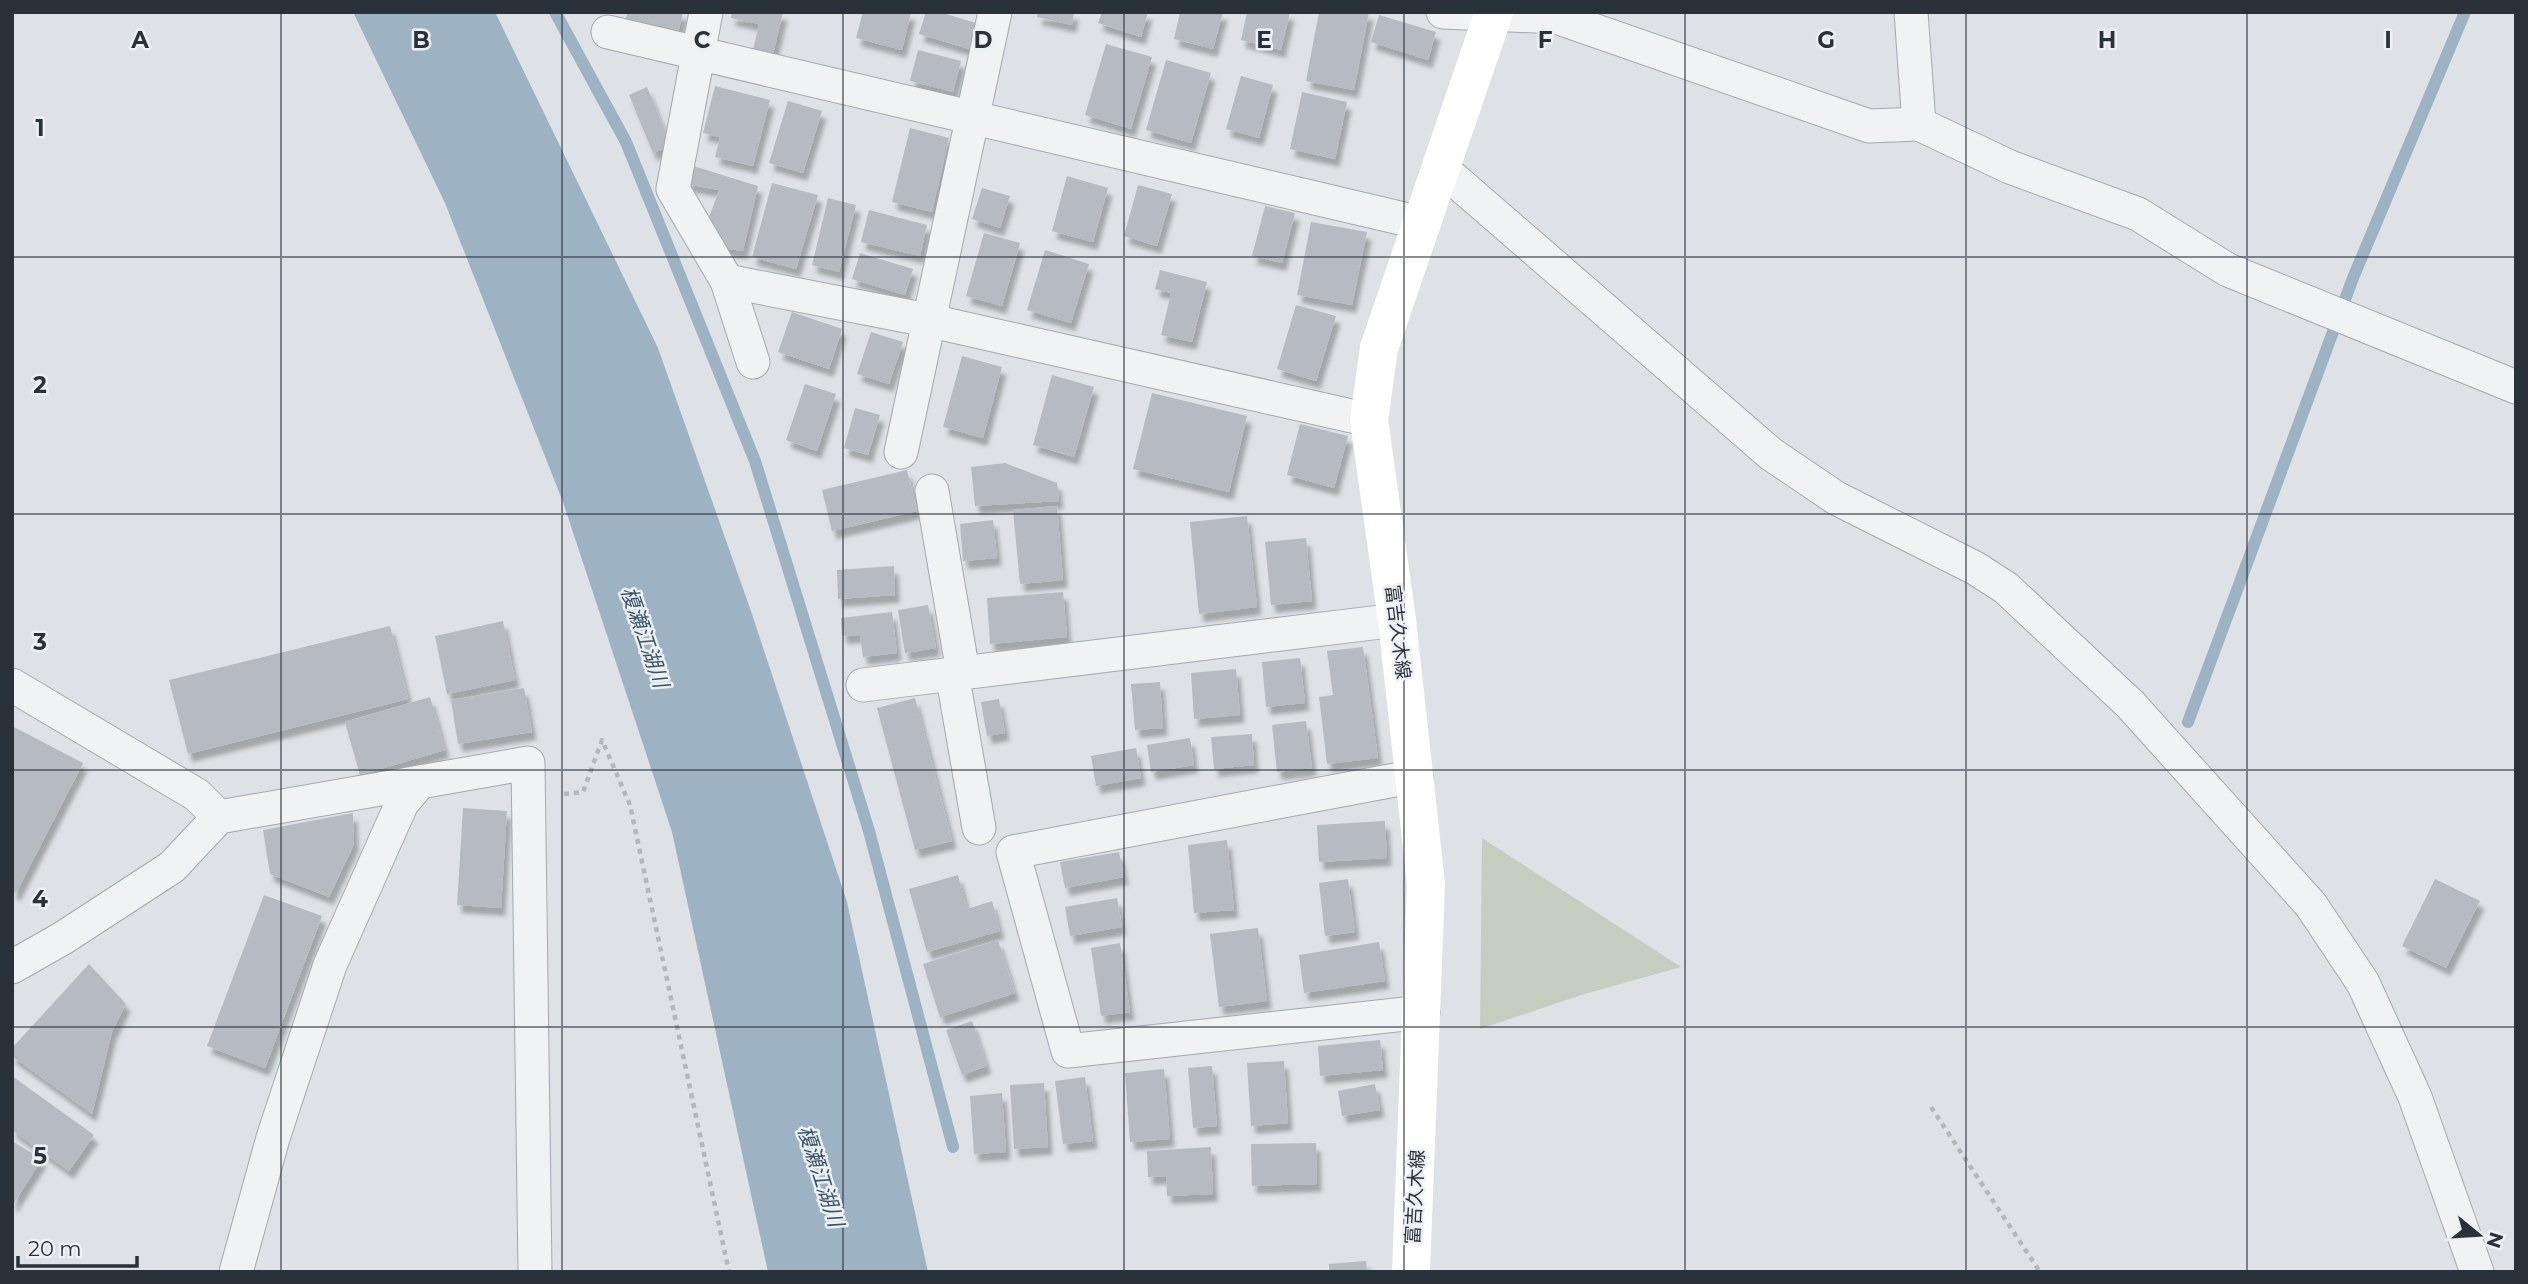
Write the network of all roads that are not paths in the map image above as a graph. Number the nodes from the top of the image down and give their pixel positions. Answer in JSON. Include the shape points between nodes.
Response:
{"nodes":[{"id":1,"x":706,"y":12,"type":"edge"},
{"id":2,"x":995,"y":12,"type":"edge"},
{"id":3,"x":1443,"y":12,"type":"edge"},
{"id":4,"x":1911,"y":12,"type":"edge"},
{"id":5,"x":1494,"y":14,"type":"edge"},
{"id":6,"x":608,"y":33,"type":"dead end"},
{"id":7,"x":698,"y":55,"type":"junction"},
{"id":8,"x":972,"y":118,"type":"junction"},
{"id":9,"x":1919,"y":124,"type":"junction"},
{"id":10,"x":1441,"y":168,"type":"junction"},
{"id":11,"x":1421,"y":223,"type":"junction"},
{"id":12,"x":727,"y":281,"type":"junction"},
{"id":13,"x":927,"y":320,"type":"junction"},
{"id":14,"x":753,"y":362,"type":"dead end"},
{"id":15,"x":2516,"y":387,"type":"edge"},
{"id":16,"x":1368,"y":420,"type":"junction"},
{"id":17,"x":901,"y":452,"type":"dead end"},
{"id":18,"x":932,"y":491,"type":"dead end"},
{"id":19,"x":1397,"y":620,"type":"junction"},
{"id":20,"x":958,"y":673,"type":"junction"},
{"id":21,"x":12,"y":684,"type":"edge"},
{"id":22,"x":863,"y":685,"type":"dead end"},
{"id":23,"x":1416,"y":776,"type":"junction"},
{"id":24,"x":420,"y":782,"type":"junction"},
{"id":25,"x":219,"y":817,"type":"junction"},
{"id":26,"x":979,"y":828,"type":"dead end"},
{"id":27,"x":12,"y":967,"type":"edge"},
{"id":28,"x":1423,"y":1012,"type":"junction"},
{"id":29,"x":236,"y":1272,"type":"edge"},
{"id":30,"x":535,"y":1272,"type":"edge"},
{"id":31,"x":1411,"y":1272,"type":"edge"},
{"id":32,"x":2477,"y":1272,"type":"edge"}],
"edges":[{"from":1,"to":7,"type":"street"},
{"from":2,"to":8,"type":"street"},
{"from":3,"to":5,"type":"street"},
{"from":4,"to":9,"type":"street"},
{"from":5,"to":9,"type":"street","via":[[1556,17],[1869,126]]},
{"from":5,"to":10,"type":"main road","name":"富吉久木線"},
{"from":6,"to":7,"type":"street"},
{"from":7,"to":8,"type":"street"},
{"from":7,"to":12,"type":"street","via":[[673,189]]},
{"from":8,"to":11,"type":"street"},
{"from":8,"to":13,"type":"street"},
{"from":9,"to":15,"type":"street","via":[[2010,167],[2138,214],[2228,271]]},
{"from":10,"to":11,"type":"main road","name":"富吉久木線"},
{"from":10,"to":32,"type":"street","via":[[1771,454],[1836,498],[2006,588],[2130,704],[2311,905],[2363,983],[2415,1097]]},
{"from":11,"to":16,"type":"main road","name":"富吉久木線","via":[[1379,348]]},
{"from":12,"to":13,"type":"street"},
{"from":12,"to":14,"type":"street"},
{"from":13,"to":16,"type":"street"},
{"from":13,"to":17,"type":"street"},
{"from":16,"to":19,"type":"main road","name":"富吉久木線"},
{"from":18,"to":20,"type":"street"},
{"from":19,"to":20,"type":"street"},
{"from":19,"to":23,"type":"main road","name":"富吉久木線"},
{"from":20,"to":22,"type":"street"},
{"from":20,"to":26,"type":"street"},
{"from":21,"to":25,"type":"street","via":[[197,795]]},
{"from":23,"to":28,"type":"main road","name":"富吉久木線","via":[[1426,884]]},
{"from":23,"to":28,"type":"street","via":[[1013,852],[1068,1051]]},
{"from":24,"to":25,"type":"street"},
{"from":24,"to":29,"type":"street","via":[[402,803],[330,965],[273,1138]]},
{"from":24,"to":30,"type":"street","via":[[528,763]]},
{"from":25,"to":27,"type":"street","via":[[172,866]]},
{"from":28,"to":31,"type":"main road","name":"富吉久木線"}]}
